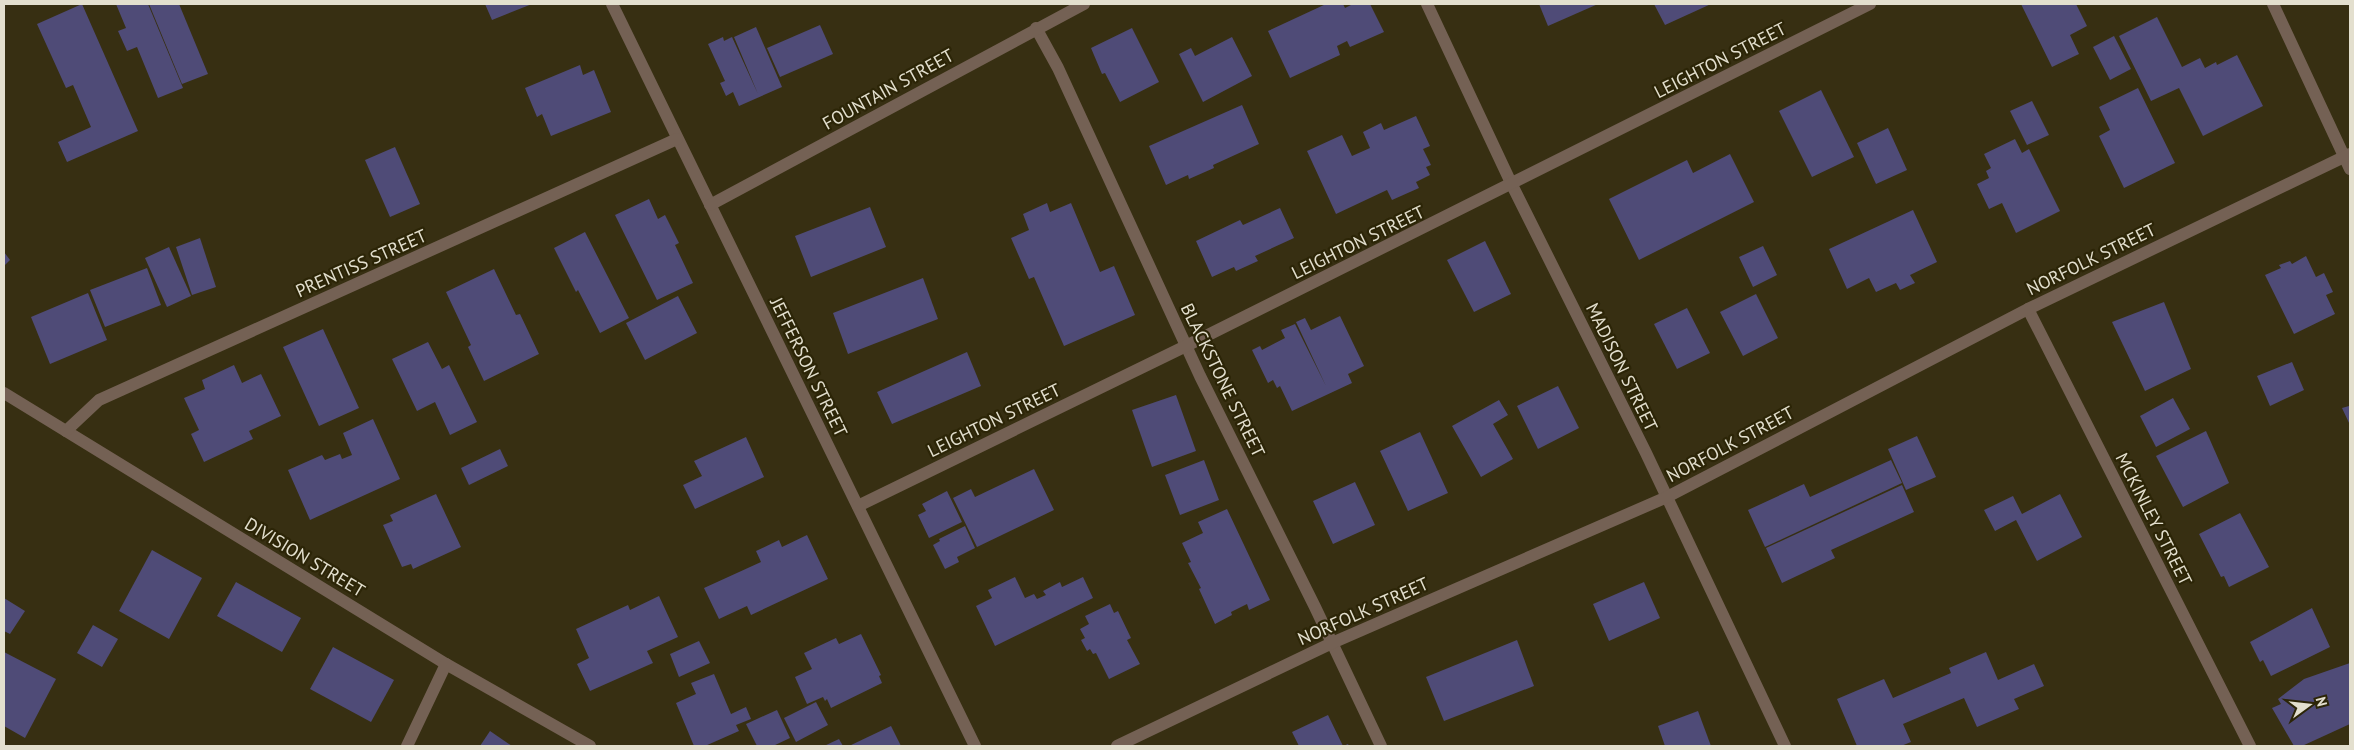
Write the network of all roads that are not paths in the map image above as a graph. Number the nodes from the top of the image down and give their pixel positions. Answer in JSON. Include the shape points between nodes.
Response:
{"nodes":[{"id":1,"x":612,"y":4,"type":"edge"},
{"id":2,"x":1084,"y":4,"type":"edge"},
{"id":3,"x":1427,"y":4,"type":"edge"},
{"id":4,"x":1870,"y":4,"type":"edge"},
{"id":5,"x":2273,"y":4,"type":"edge"},
{"id":6,"x":1036,"y":28,"type":"junction"},
{"id":7,"x":678,"y":139,"type":"junction"},
{"id":8,"x":2347,"y":155,"type":"edge"},
{"id":9,"x":2350,"y":168,"type":"edge"},
{"id":10,"x":1512,"y":185,"type":"junction"},
{"id":11,"x":710,"y":205,"type":"junction"},
{"id":12,"x":2028,"y":308,"type":"junction"},
{"id":13,"x":1186,"y":346,"type":"junction"},
{"id":14,"x":4,"y":393,"type":"edge"},
{"id":15,"x":66,"y":431,"type":"junction"},
{"id":16,"x":1667,"y":497,"type":"junction"},
{"id":17,"x":858,"y":506,"type":"junction"},
{"id":18,"x":1332,"y":643,"type":"junction"},
{"id":19,"x":446,"y":664,"type":"junction"},
{"id":20,"x":407,"y":746,"type":"edge"},
{"id":21,"x":590,"y":746,"type":"edge"},
{"id":22,"x":975,"y":746,"type":"edge"},
{"id":23,"x":1117,"y":746,"type":"edge"},
{"id":24,"x":1381,"y":746,"type":"edge"},
{"id":25,"x":1785,"y":746,"type":"edge"},
{"id":26,"x":2250,"y":746,"type":"edge"}],
"edges":[{"from":1,"to":7,"type":"street","name":"JEFFERSON STREET"},
{"from":2,"to":6,"type":"street","name":"FOUNTAIN STREET"},
{"from":3,"to":10,"type":"street","name":"MADISON STREET"},
{"from":4,"to":10,"type":"street","name":"LEIGHTON STREET"},
{"from":5,"to":8,"type":"street"},
{"from":6,"to":11,"type":"street","name":"FOUNTAIN STREET"},
{"from":6,"to":13,"type":"street","name":"BLACKSTONE STREET","via":[[1058,68]]},
{"from":7,"to":11,"type":"street","name":"JEFFERSON STREET"},
{"from":7,"to":15,"type":"street","name":"PRENTISS STREET","via":[[99,400]]},
{"from":8,"to":9,"type":"street"},
{"from":8,"to":12,"type":"street","name":"NORFOLK STREET"},
{"from":10,"to":13,"type":"street","name":"LEIGHTON STREET"},
{"from":10,"to":16,"type":"street","name":"MADISON STREET"},
{"from":11,"to":17,"type":"street","name":"JEFFERSON STREET"},
{"from":12,"to":16,"type":"street","name":"NORFOLK STREET"},
{"from":12,"to":26,"type":"street","name":"MCKINLEY STREET"},
{"from":13,"to":17,"type":"street","name":"LEIGHTON STREET"},
{"from":13,"to":18,"type":"street","name":"BLACKSTONE STREET"},
{"from":14,"to":15,"type":"street","name":"DIVISION STREET"},
{"from":15,"to":19,"type":"street","name":"DIVISION STREET"},
{"from":16,"to":18,"type":"street","name":"NORFOLK STREET"},
{"from":16,"to":25,"type":"street","name":"MADISON STREET"},
{"from":17,"to":22,"type":"street","name":"JEFFERSON STREET"},
{"from":18,"to":23,"type":"street","name":"NORFOLK STREET"},
{"from":18,"to":24,"type":"street","name":"BLACKSTONE STREET"},
{"from":19,"to":20,"type":"street"},
{"from":19,"to":21,"type":"street","name":"DIVISION STREET"}]}
